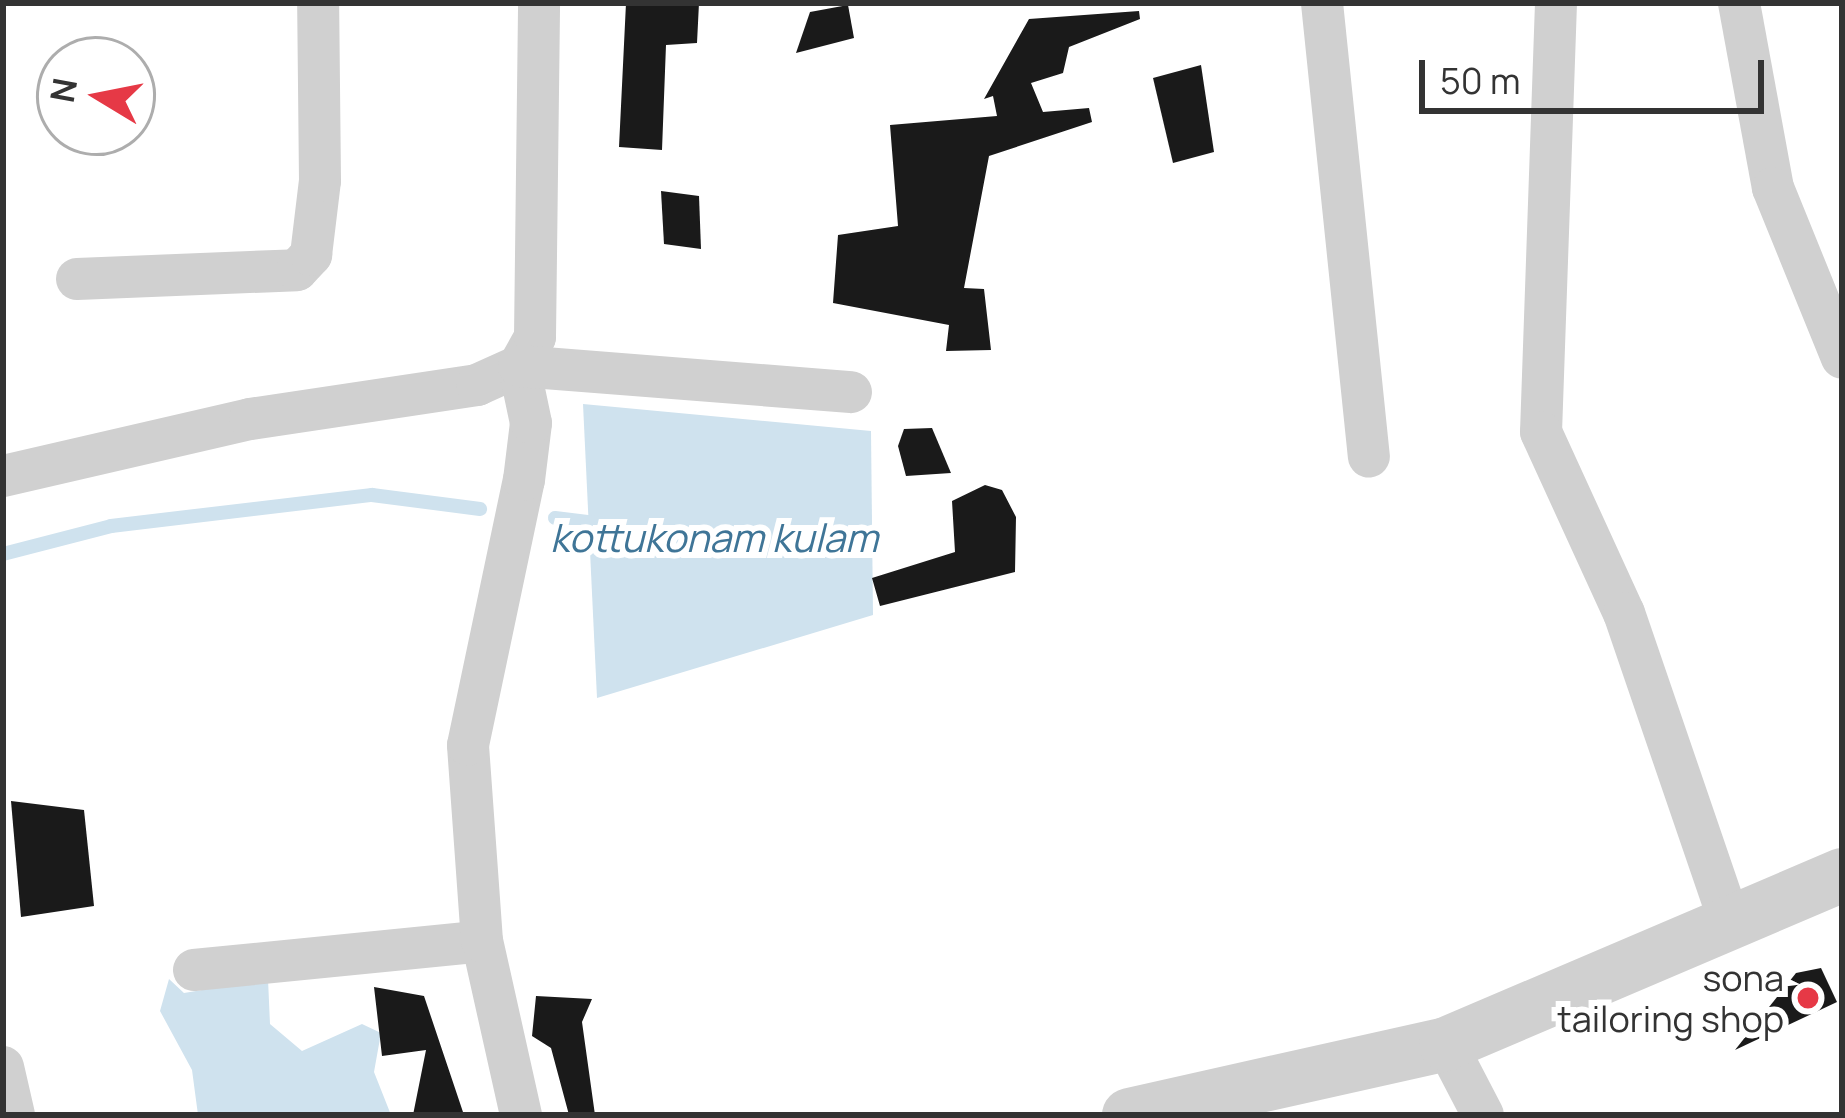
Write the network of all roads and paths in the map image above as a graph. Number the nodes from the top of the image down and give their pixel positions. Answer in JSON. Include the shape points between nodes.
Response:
{"nodes":[{"id":1,"x":318,"y":3,"type":"edge"},
{"id":2,"x":539,"y":3,"type":"edge"},
{"id":3,"x":1322,"y":3,"type":"edge"},
{"id":4,"x":1556,"y":3,"type":"edge"},
{"id":5,"x":1738,"y":3,"type":"edge"},
{"id":6,"x":76,"y":279,"type":"dead end"},
{"id":7,"x":1842,"y":358,"type":"edge"},
{"id":8,"x":519,"y":366,"type":"junction"},
{"id":9,"x":851,"y":392,"type":"dead end"},
{"id":10,"x":1369,"y":457,"type":"dead end"},
{"id":11,"x":3,"y":476,"type":"edge"},
{"id":12,"x":1842,"y":875,"type":"edge"},
{"id":13,"x":1732,"y":928,"type":"junction"},
{"id":14,"x":482,"y":941,"type":"junction"},
{"id":15,"x":194,"y":970,"type":"dead end"},
{"id":16,"x":1446,"y":1044,"type":"junction"},
{"id":17,"x":3,"y":1067,"type":"edge"},
{"id":18,"x":14,"y":1115,"type":"edge"},
{"id":19,"x":521,"y":1115,"type":"edge"},
{"id":20,"x":1129,"y":1115,"type":"edge"},
{"id":21,"x":1484,"y":1115,"type":"edge"}],
"edges":[{"from":1,"to":6,"type":"street","via":[[320,181],[311,255],[297,270]]},
{"from":2,"to":8,"type":"street","via":[[535,337]]},
{"from":3,"to":10,"type":"street"},
{"from":4,"to":13,"type":"street","via":[[1541,432],[1624,614]]},
{"from":5,"to":7,"type":"street","via":[[1773,188]]},
{"from":8,"to":9,"type":"street"},
{"from":8,"to":11,"type":"street","via":[[477,385],[250,419]]},
{"from":8,"to":14,"type":"street","via":[[531,423],[524,480],[468,745]]},
{"from":12,"to":13,"type":"street"},
{"from":13,"to":16,"type":"street"},
{"from":14,"to":15,"type":"street"},
{"from":14,"to":19,"type":"street"},
{"from":16,"to":20,"type":"street"},
{"from":16,"to":21,"type":"street"},
{"from":17,"to":18,"type":"street"}]}
